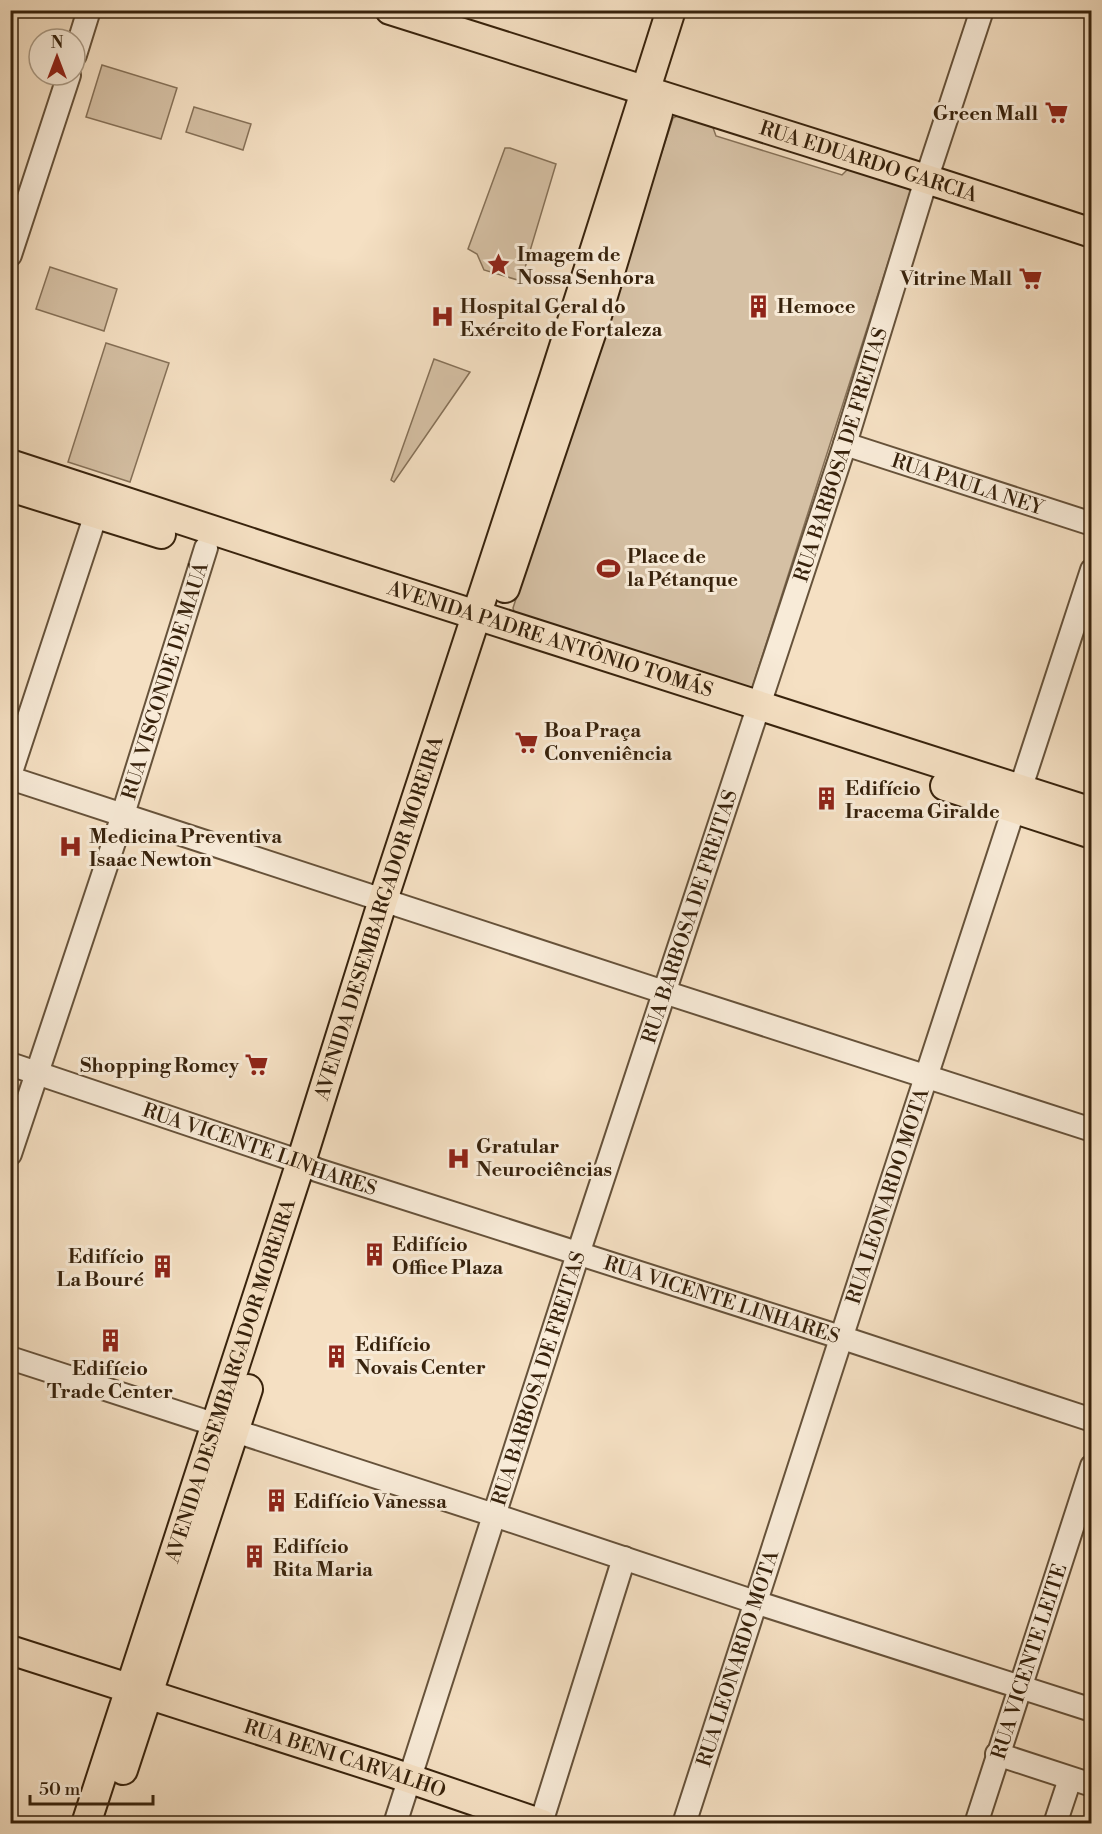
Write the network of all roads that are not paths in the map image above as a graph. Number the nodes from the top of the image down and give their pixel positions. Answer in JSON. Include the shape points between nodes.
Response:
{"nodes":[{"id":1,"x":90,"y":10,"type":"edge"},
{"id":2,"x":390,"y":10,"type":"edge"},
{"id":3,"x":671,"y":10,"type":"edge"},
{"id":4,"x":691,"y":10,"type":"edge"},
{"id":5,"x":982,"y":10,"type":"edge"},
{"id":6,"x":84,"y":27,"type":"edge"},
{"id":7,"x":65,"y":87,"type":"edge"},
{"id":8,"x":654,"y":94,"type":"junction"},
{"id":9,"x":926,"y":180,"type":"junction"},
{"id":10,"x":14,"y":231,"type":"edge"},
{"id":11,"x":1092,"y":233,"type":"edge"},
{"id":12,"x":10,"y":255,"type":"edge"},
{"id":13,"x":845,"y":444,"type":"junction"},
{"id":14,"x":10,"y":464,"type":"edge"},
{"id":15,"x":10,"y":486,"type":"edge"},
{"id":16,"x":96,"y":514,"type":"junction"},
{"id":17,"x":1092,"y":524,"type":"edge"},
{"id":18,"x":206,"y":548,"type":"junction"},
{"id":19,"x":1092,"y":570,"type":"edge"},
{"id":20,"x":483,"y":627,"type":"junction"},
{"id":21,"x":755,"y":715,"type":"junction"},
{"id":22,"x":10,"y":776,"type":"edge"},
{"id":23,"x":1017,"y":798,"type":"junction"},
{"id":24,"x":1092,"y":812,"type":"edge"},
{"id":25,"x":122,"y":815,"type":"junction"},
{"id":26,"x":1092,"y":834,"type":"edge"},
{"id":27,"x":393,"y":903,"type":"junction"},
{"id":28,"x":664,"y":992,"type":"junction"},
{"id":29,"x":10,"y":1064,"type":"edge"},
{"id":30,"x":37,"y":1073,"type":"junction"},
{"id":31,"x":927,"y":1077,"type":"junction"},
{"id":32,"x":1092,"y":1130,"type":"edge"},
{"id":33,"x":10,"y":1154,"type":"edge"},
{"id":34,"x":309,"y":1166,"type":"junction"},
{"id":35,"x":578,"y":1254,"type":"junction"},
{"id":36,"x":840,"y":1337,"type":"junction"},
{"id":37,"x":10,"y":1358,"type":"edge"},
{"id":38,"x":1092,"y":1420,"type":"edge"},
{"id":39,"x":225,"y":1428,"type":"junction"},
{"id":40,"x":1092,"y":1466,"type":"edge"},
{"id":41,"x":494,"y":1515,"type":"junction"},
{"id":42,"x":624,"y":1558,"type":"junction"},
{"id":43,"x":754,"y":1602,"type":"junction"},
{"id":44,"x":10,"y":1650,"type":"edge"},
{"id":45,"x":1020,"y":1687,"type":"junction"},
{"id":46,"x":139,"y":1691,"type":"junction"},
{"id":47,"x":1092,"y":1710,"type":"edge"},
{"id":48,"x":998,"y":1754,"type":"junction"},
{"id":49,"x":409,"y":1779,"type":"junction"},
{"id":50,"x":1070,"y":1779,"type":"junction"},
{"id":51,"x":1092,"y":1785,"type":"edge"},
{"id":52,"x":541,"y":1823,"type":"edge"},
{"id":53,"x":86,"y":1824,"type":"edge"},
{"id":54,"x":106,"y":1824,"type":"edge"},
{"id":55,"x":395,"y":1824,"type":"edge"},
{"id":56,"x":684,"y":1824,"type":"edge"},
{"id":57,"x":976,"y":1824,"type":"edge"},
{"id":58,"x":1055,"y":1824,"type":"edge"}],
"edges":[{"from":1,"to":6,"type":"street"},
{"from":2,"to":8,"type":"main road","name":"RUA EDUARDO GARCIA"},
{"from":3,"to":8,"type":"main road","name":"AVENIDA DESEMBARGADOR MOREIRA"},
{"from":4,"to":8,"type":"main road","name":"AVENIDA DESEMBARGADOR MOREIRA"},
{"from":5,"to":9,"type":"street","name":"RUA BARBOSA DE FREITAS"},
{"from":7,"to":10,"type":"street"},
{"from":8,"to":9,"type":"main road","name":"RUA EDUARDO GARCIA"},
{"from":8,"to":20,"type":"main road","name":"AVENIDA DESEMBARGADOR MOREIRA"},
{"from":9,"to":11,"type":"main road","name":"RUA EDUARDO GARCIA"},
{"from":9,"to":13,"type":"street","name":"RUA BARBOSA DE FREITAS"},
{"from":10,"to":12,"type":"street"},
{"from":13,"to":17,"type":"street","name":"RUA PAULA NEY"},
{"from":13,"to":21,"type":"street","name":"RUA BARBOSA DE FREITAS"},
{"from":14,"to":20,"type":"main road","name":"AVENIDA PADRE ANTÔNIO TOMÁS"},
{"from":15,"to":16,"type":"main road","name":"AVENIDA PADRE ANTÔNIO TOMÁS"},
{"from":16,"to":18,"type":"main road","name":"AVENIDA PADRE ANTÔNIO TOMÁS"},
{"from":16,"to":22,"type":"street"},
{"from":18,"to":20,"type":"main road","name":"AVENIDA PADRE ANTÔNIO TOMÁS"},
{"from":18,"to":25,"type":"street","name":"RUA VISCONDE DE MAUÁ"},
{"from":19,"to":23,"type":"street","name":"RUA LEONARDO MOTA"},
{"from":20,"to":21,"type":"main road","name":"AVENIDA PADRE ANTÔNIO TOMÁS"},
{"from":20,"to":27,"type":"main road","name":"AVENIDA DESEMBARGADOR MOREIRA"},
{"from":21,"to":23,"type":"main road","name":"AVENIDA PADRE ANTÔNIO TOMÁS"},
{"from":21,"to":28,"type":"street","name":"RUA BARBOSA DE FREITAS"},
{"from":22,"to":25,"type":"street"},
{"from":23,"to":24,"type":"main road","name":"AVENIDA PADRE ANTÔNIO TOMÁS"},
{"from":23,"to":26,"type":"main road","name":"AVENIDA PADRE ANTÔNIO TOMÁS"},
{"from":23,"to":31,"type":"street","name":"RUA LEONARDO MOTA"},
{"from":25,"to":27,"type":"street"},
{"from":25,"to":30,"type":"street","name":"RUA VISCONDE DE MAUÁ"},
{"from":27,"to":28,"type":"street"},
{"from":27,"to":34,"type":"main road","name":"AVENIDA DESEMBARGADOR MOREIRA"},
{"from":28,"to":31,"type":"street"},
{"from":28,"to":35,"type":"street","name":"RUA BARBOSA DE FREITAS"},
{"from":29,"to":30,"type":"street","name":"RUA VICENTE LINHARES"},
{"from":30,"to":33,"type":"street","name":"RUA VISCONDE DE MAUÁ"},
{"from":30,"to":34,"type":"street","name":"RUA VICENTE LINHARES"},
{"from":31,"to":32,"type":"street"},
{"from":31,"to":36,"type":"street","name":"RUA LEONARDO MOTA"},
{"from":34,"to":35,"type":"street","name":"RUA VICENTE LINHARES"},
{"from":34,"to":39,"type":"main road","name":"AVENIDA DESEMBARGADOR MOREIRA"},
{"from":35,"to":36,"type":"street","name":"RUA VICENTE LINHARES"},
{"from":35,"to":41,"type":"street","name":"RUA BARBOSA DE FREITAS"},
{"from":36,"to":38,"type":"street","name":"RUA VICENTE LINHARES"},
{"from":36,"to":43,"type":"street","name":"RUA LEONARDO MOTA"},
{"from":37,"to":39,"type":"street"},
{"from":39,"to":41,"type":"street"},
{"from":39,"to":46,"type":"main road","name":"AVENIDA DESEMBARGADOR MOREIRA"},
{"from":40,"to":45,"type":"street","name":"RUA VICENTE LEITE"},
{"from":41,"to":42,"type":"street"},
{"from":41,"to":49,"type":"street","name":"RUA BARBOSA DE FREITAS"},
{"from":42,"to":43,"type":"street"},
{"from":42,"to":52,"type":"street"},
{"from":43,"to":45,"type":"street"},
{"from":43,"to":56,"type":"street","name":"RUA LEONARDO MOTA"},
{"from":44,"to":46,"type":"main road","name":"RUA BENI CARVALHO"},
{"from":45,"to":47,"type":"street"},
{"from":45,"to":48,"type":"street","name":"RUA VICENTE LEITE"},
{"from":46,"to":49,"type":"main road","name":"RUA BENI CARVALHO"},
{"from":46,"to":53,"type":"main road","name":"AVENIDA DESEMBARGADOR MOREIRA"},
{"from":46,"to":54,"type":"main road","name":"AVENIDA DESEMBARGADOR MOREIRA"},
{"from":48,"to":50,"type":"street"},
{"from":48,"to":57,"type":"street","name":"RUA VICENTE LEITE"},
{"from":49,"to":52,"type":"main road","name":"RUA BENI CARVALHO"},
{"from":49,"to":55,"type":"street","name":"RUA BARBOSA DE FREITAS"},
{"from":50,"to":51,"type":"street"},
{"from":50,"to":58,"type":"street"}]}
